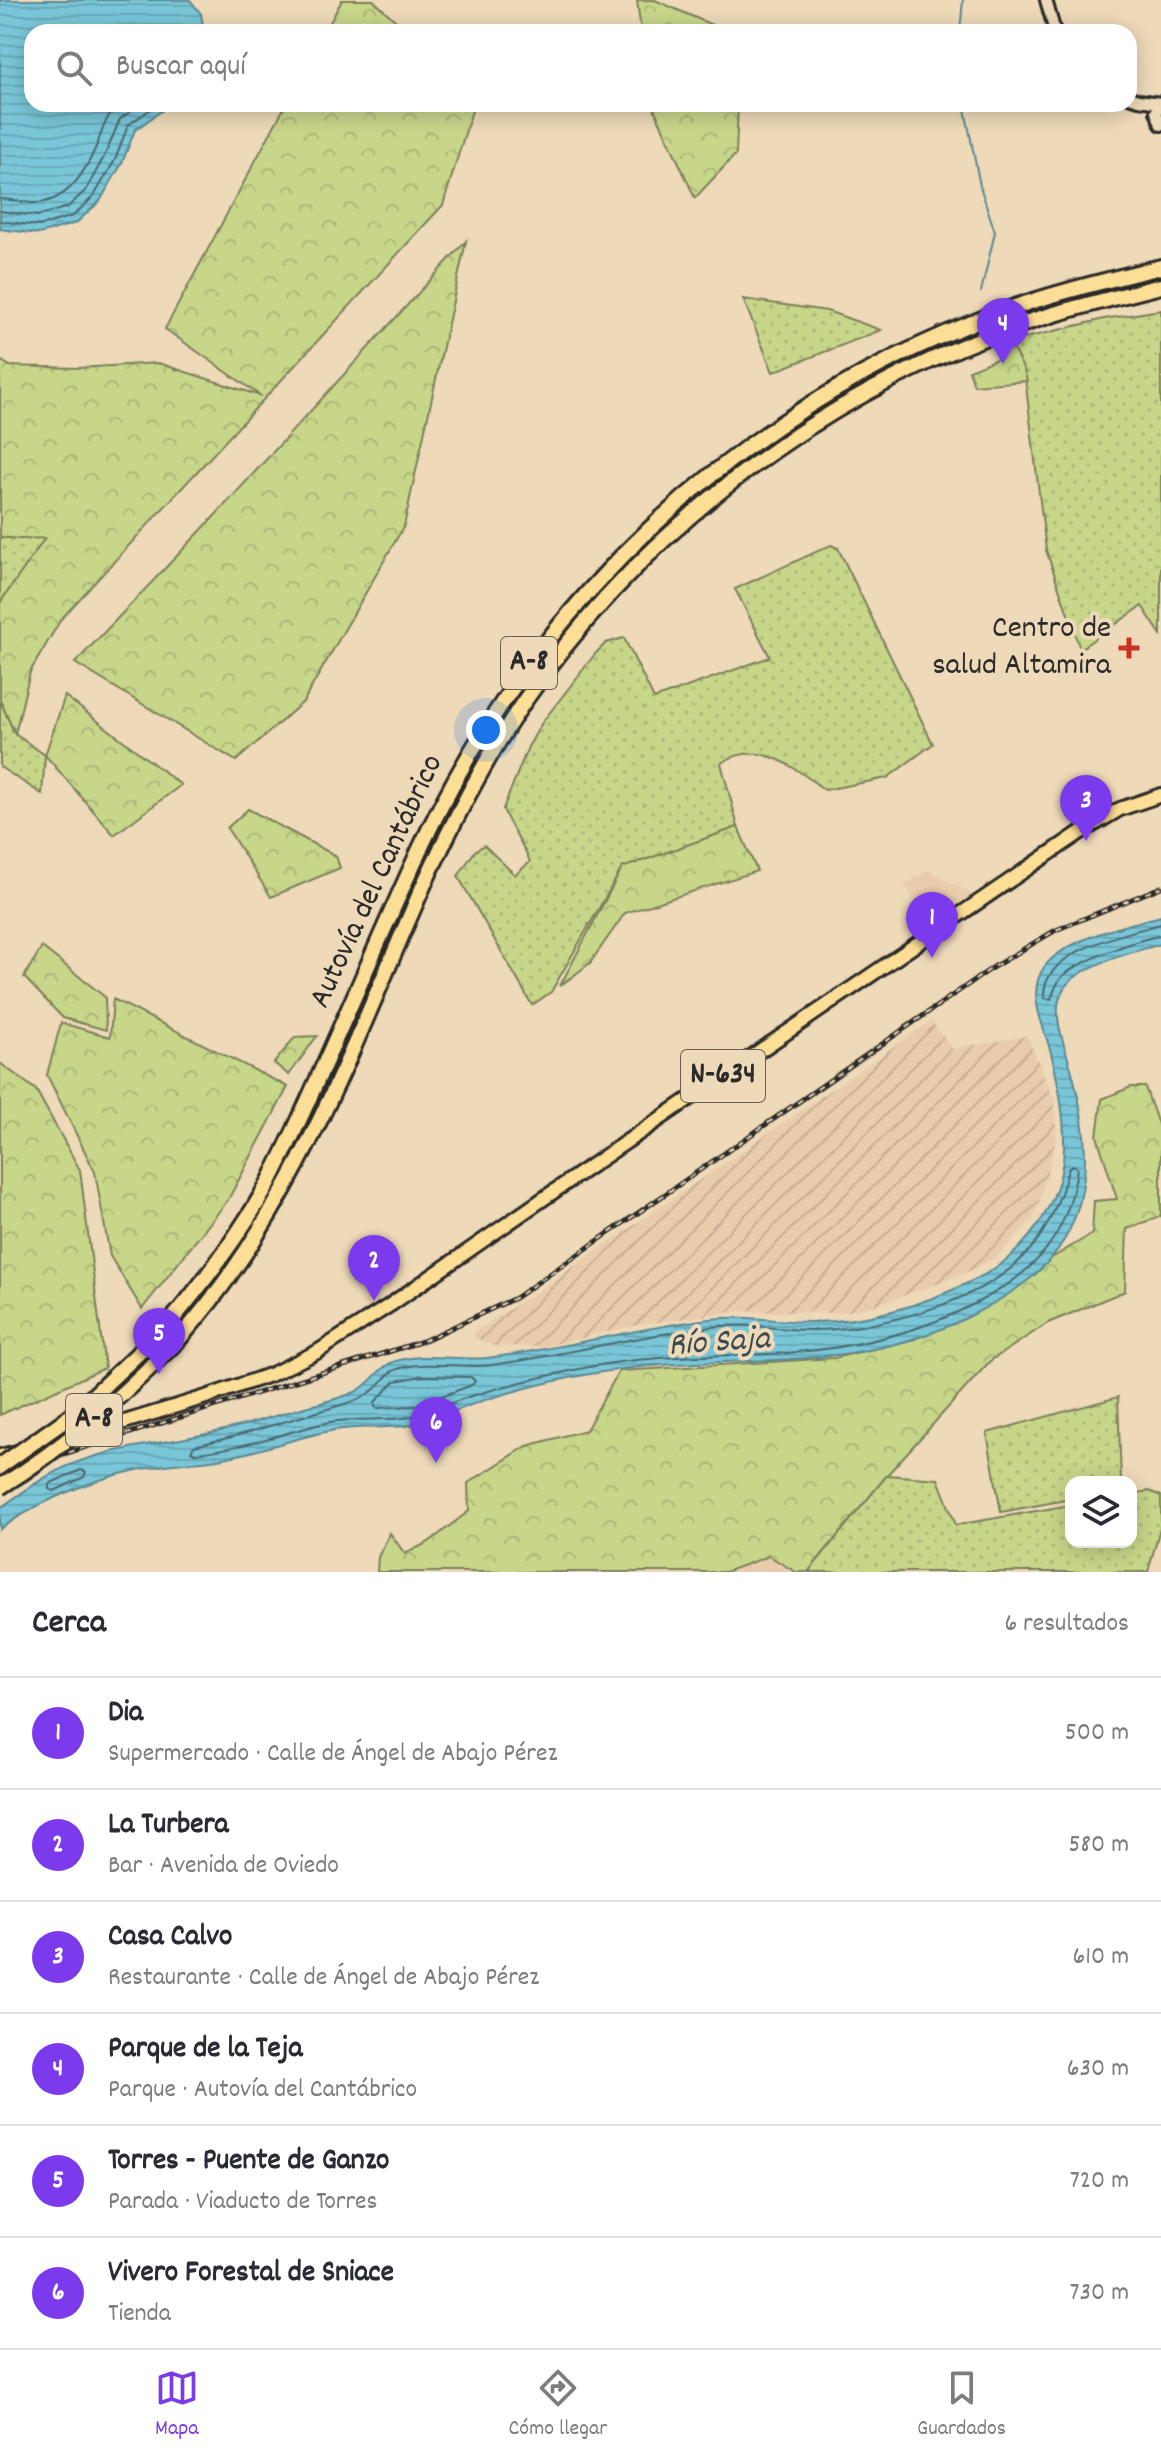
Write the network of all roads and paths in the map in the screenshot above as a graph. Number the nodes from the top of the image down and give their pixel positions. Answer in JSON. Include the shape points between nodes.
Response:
{"nodes":[{"id":1,"x":1046,"y":0,"type":"edge"},
{"id":2,"x":1053,"y":24,"type":"edge"},
{"id":3,"x":1137,"y":99,"type":"edge"},
{"id":4,"x":1159,"y":106,"type":"edge"},
{"id":5,"x":1161,"y":125,"type":"edge"},
{"id":6,"x":1161,"y":257,"type":"edge"},
{"id":7,"x":1161,"y":267,"type":"edge"},
{"id":8,"x":1161,"y":286,"type":"edge"},
{"id":9,"x":1161,"y":294,"type":"edge"},
{"id":10,"x":957,"y":329,"type":"junction"},
{"id":11,"x":929,"y":362,"type":"junction"},
{"id":12,"x":1161,"y":795,"type":"edge"},
{"id":13,"x":0,"y":1456,"type":"edge"},
{"id":14,"x":0,"y":1466,"type":"edge"},
{"id":15,"x":0,"y":1487,"type":"edge"}],
"edges":[{"from":1,"to":2,"type":"street"},
{"from":3,"to":4,"type":"street"},
{"from":4,"to":5,"type":"street"},
{"from":6,"to":10,"type":"highway","via":[[1034,296]]},
{"from":7,"to":10,"type":"highway","name":"Autovía del Cantábrico","number":"A-8","via":[[1054,294]]},
{"from":8,"to":11,"type":"highway","name":"Autovía del Cantábrico","number":"A-8","via":[[1020,325]]},
{"from":9,"to":11,"type":"highway","via":[[1051,320]]},
{"from":10,"to":14,"type":"highway","name":"Autovía del Cantábrico","number":"A-8","bridge":true,"via":[[839,387],[716,470],[624,553],[546,641],[442,803],[298,1125],[220,1259],[164,1329],[118,1375]]},
{"from":11,"to":15,"type":"highway","name":"Autovía del Cantábrico","number":"A-8","bridge":true,"via":[[824,417],[766,456],[677,527],[589,618],[505,732],[462,804],[312,1138],[234,1271],[178,1340],[93,1421]]},
{"from":12,"to":13,"type":"highway","number":"N-634","via":[[1098,821],[334,1342],[249,1382]]}]}
